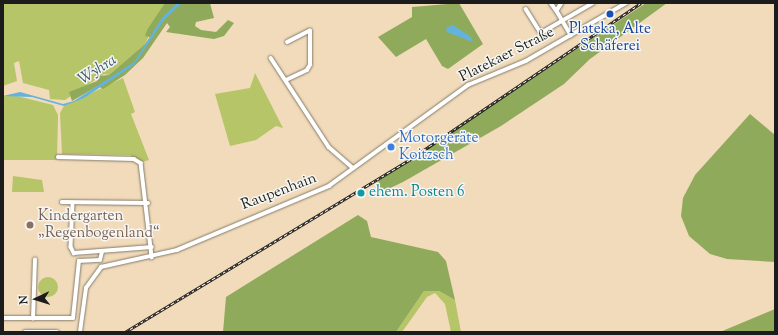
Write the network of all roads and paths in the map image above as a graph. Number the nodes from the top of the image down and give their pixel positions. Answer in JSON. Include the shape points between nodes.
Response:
{"nodes":[{"id":1,"x":551,"y":3,"type":"edge"},
{"id":2,"x":562,"y":3,"type":"edge"},
{"id":3,"x":593,"y":3,"type":"edge"},
{"id":4,"x":625,"y":3,"type":"edge"},
{"id":5,"x":526,"y":9,"type":"dead end"},
{"id":6,"x":557,"y":10,"type":"junction"},
{"id":7,"x":563,"y":22,"type":"junction"},
{"id":8,"x":571,"y":35,"type":"junction"},
{"id":9,"x":288,"y":42,"type":"dead end"},
{"id":10,"x":270,"y":58,"type":"dead end"},
{"id":11,"x":286,"y":80,"type":"junction"},
{"id":12,"x":402,"y":133,"type":"joint"},
{"id":13,"x":58,"y":156,"type":"dead end"},
{"id":14,"x":353,"y":168,"type":"junction"},
{"id":15,"x":62,"y":202,"type":"dead end"},
{"id":16,"x":73,"y":203,"type":"junction"},
{"id":17,"x":148,"y":203,"type":"junction"},
{"id":18,"x":152,"y":247,"type":"junction"},
{"id":19,"x":102,"y":252,"type":"junction"},
{"id":20,"x":152,"y":257,"type":"junction"},
{"id":21,"x":35,"y":260,"type":"dead end"},
{"id":22,"x":3,"y":318,"type":"edge"},
{"id":23,"x":33,"y":318,"type":"junction"},
{"id":24,"x":24,"y":332,"type":"edge"},
{"id":25,"x":51,"y":332,"type":"edge"},
{"id":26,"x":57,"y":332,"type":"edge"},
{"id":27,"x":80,"y":332,"type":"edge"}],
"edges":[{"from":1,"to":6,"type":"street"},
{"from":2,"to":6,"type":"street"},
{"from":3,"to":7,"type":"street"},
{"from":4,"to":8,"type":"street","name":"Platekaer Straße"},
{"from":5,"to":7,"type":"street","via":[[541,33]]},
{"from":6,"to":7,"type":"street"},
{"from":7,"to":8,"type":"street"},
{"from":8,"to":12,"type":"street","name":"Platekaer Straße","via":[[520,64],[478,80]]},
{"from":9,"to":11,"type":"street","via":[[310,31],[310,65],[307,70]]},
{"from":10,"to":11,"type":"street"},
{"from":11,"to":14,"type":"street","via":[[328,147]]},
{"from":12,"to":14,"type":"street","name":"Raupenhain"},
{"from":13,"to":17,"type":"street","via":[[138,160],[142,167]]},
{"from":14,"to":20,"type":"street","name":"Raupenhain","via":[[329,186]]},
{"from":15,"to":16,"type":"street"},
{"from":16,"to":17,"type":"street"},
{"from":16,"to":19,"type":"street","via":[[71,247],[74,253]]},
{"from":17,"to":18,"type":"street"},
{"from":18,"to":19,"type":"street"},
{"from":18,"to":20,"type":"street"},
{"from":19,"to":23,"type":"street","via":[[100,260],[79,261],[75,316],[71,319]]},
{"from":20,"to":27,"type":"street","name":"Raupenhain","via":[[113,262],[96,271],[86,288]]},
{"from":21,"to":23,"type":"street"},
{"from":22,"to":23,"type":"street"},
{"from":24,"to":25,"type":"street"},
{"from":25,"to":26,"type":"street"}]}
